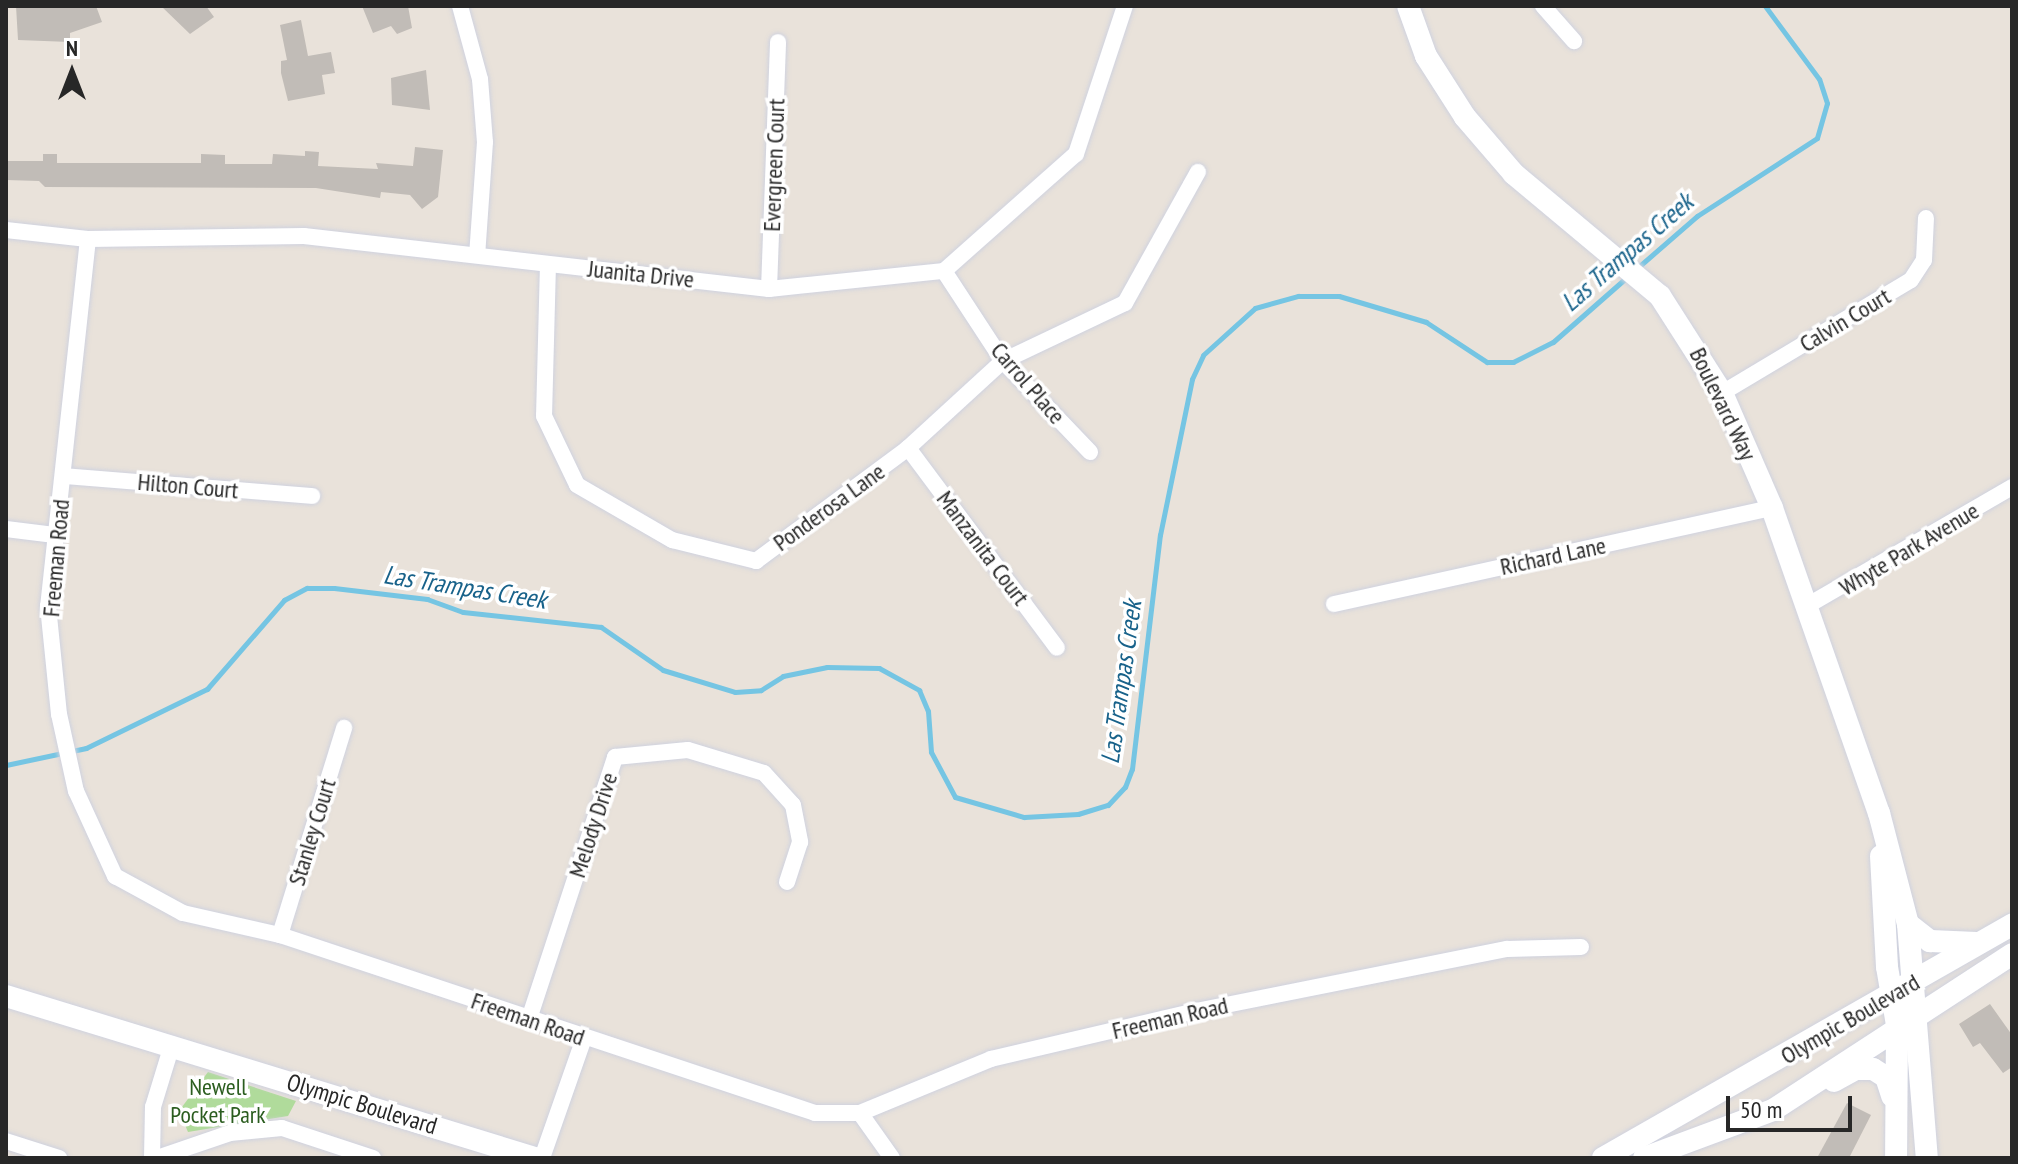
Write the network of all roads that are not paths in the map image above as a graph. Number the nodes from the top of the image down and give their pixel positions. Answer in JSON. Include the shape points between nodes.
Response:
{"nodes":[{"id":1,"x":460,"y":6,"type":"edge"},
{"id":2,"x":1125,"y":6,"type":"edge"},
{"id":3,"x":1408,"y":6,"type":"edge"},
{"id":4,"x":1543,"y":6,"type":"edge"},
{"id":5,"x":1574,"y":41,"type":"dead end"},
{"id":6,"x":778,"y":42,"type":"dead end"},
{"id":7,"x":1198,"y":172,"type":"dead end"},
{"id":8,"x":1926,"y":218,"type":"dead end"},
{"id":9,"x":6,"y":230,"type":"edge"},
{"id":10,"x":88,"y":239,"type":"junction"},
{"id":11,"x":477,"y":255,"type":"junction"},
{"id":12,"x":548,"y":264,"type":"junction"},
{"id":13,"x":944,"y":271,"type":"junction"},
{"id":14,"x":769,"y":289,"type":"junction"},
{"id":15,"x":1003,"y":361,"type":"junction"},
{"id":16,"x":1722,"y":393,"type":"junction"},
{"id":17,"x":908,"y":448,"type":"junction"},
{"id":18,"x":1090,"y":452,"type":"dead end"},
{"id":19,"x":64,"y":476,"type":"junction"},
{"id":20,"x":2012,"y":487,"type":"edge"},
{"id":21,"x":312,"y":496,"type":"dead end"},
{"id":22,"x":1772,"y":508,"type":"junction"},
{"id":23,"x":6,"y":529,"type":"edge"},
{"id":24,"x":55,"y":535,"type":"junction"},
{"id":25,"x":1334,"y":604,"type":"dead end"},
{"id":26,"x":1805,"y":607,"type":"junction"},
{"id":27,"x":1057,"y":648,"type":"dead end"},
{"id":28,"x":344,"y":728,"type":"dead end"},
{"id":29,"x":1883,"y":843,"type":"junction"},
{"id":30,"x":787,"y":882,"type":"dead end"},
{"id":31,"x":1908,"y":924,"type":"junction"},
{"id":32,"x":2012,"y":925,"type":"edge"},
{"id":33,"x":280,"y":935,"type":"junction"},
{"id":34,"x":1982,"y":943,"type":"junction"},
{"id":35,"x":1581,"y":947,"type":"dead end"},
{"id":36,"x":2012,"y":954,"type":"edge"},
{"id":37,"x":1913,"y":982,"type":"junction"},
{"id":38,"x":1892,"y":992,"type":"junction"},
{"id":39,"x":6,"y":996,"type":"edge"},
{"id":40,"x":1918,"y":1015,"type":"junction"},
{"id":41,"x":529,"y":1019,"type":"junction"},
{"id":42,"x":1897,"y":1025,"type":"junction"},
{"id":43,"x":584,"y":1038,"type":"junction"},
{"id":44,"x":172,"y":1045,"type":"junction"},
{"id":45,"x":1796,"y":1095,"type":"junction"},
{"id":46,"x":1895,"y":1106,"type":"junction"},
{"id":47,"x":860,"y":1113,"type":"junction"},
{"id":48,"x":6,"y":1141,"type":"edge"},
{"id":49,"x":59,"y":1158,"type":"edge"},
{"id":50,"x":155,"y":1158,"type":"edge"},
{"id":51,"x":373,"y":1158,"type":"edge"},
{"id":52,"x":535,"y":1158,"type":"edge"},
{"id":53,"x":542,"y":1158,"type":"edge"},
{"id":54,"x":892,"y":1158,"type":"edge"},
{"id":55,"x":1603,"y":1158,"type":"edge"},
{"id":56,"x":1644,"y":1158,"type":"edge"},
{"id":57,"x":1896,"y":1158,"type":"edge"},
{"id":58,"x":1927,"y":1158,"type":"edge"}],
"edges":[{"from":1,"to":11,"type":"street","via":[[480,79],[485,142]]},
{"from":2,"to":13,"type":"street","via":[[1076,154]]},
{"from":3,"to":16,"type":"main road","name":"Boulevard Way","via":[[1426,56],[1497,157],[1660,296]]},
{"from":4,"to":5,"type":"street"},
{"from":6,"to":14,"type":"street","name":"Evergreen Court"},
{"from":7,"to":15,"type":"street","name":"Ponderosa Lane","via":[[1125,303]]},
{"from":8,"to":16,"type":"street","name":"Calvin Court","via":[[1924,260],[1911,280]]},
{"from":9,"to":10,"type":"street","name":"Juanita Drive"},
{"from":10,"to":11,"type":"street","name":"Juanita Drive","via":[[304,236]]},
{"from":10,"to":19,"type":"street","name":"Freeman Road"},
{"from":11,"to":12,"type":"street","name":"Juanita Drive"},
{"from":12,"to":14,"type":"street","name":"Juanita Drive"},
{"from":12,"to":17,"type":"street","name":"Ponderosa Lane","via":[[544,416],[577,485],[672,540],[756,561]]},
{"from":13,"to":14,"type":"street","name":"Juanita Drive"},
{"from":13,"to":15,"type":"street","name":"Carrol Place"},
{"from":15,"to":17,"type":"street","name":"Ponderosa Lane"},
{"from":15,"to":18,"type":"street","name":"Carrol Place"},
{"from":16,"to":22,"type":"main road","name":"Boulevard Way"},
{"from":17,"to":27,"type":"street","name":"Manzanita Court"},
{"from":19,"to":21,"type":"street","name":"Hilton Court"},
{"from":19,"to":24,"type":"street","name":"Freeman Road"},
{"from":20,"to":26,"type":"street","name":"Whyte Park Avenue"},
{"from":22,"to":25,"type":"street","name":"Richard Lane"},
{"from":22,"to":26,"type":"main road","name":"Boulevard Way"},
{"from":23,"to":24,"type":"street"},
{"from":24,"to":33,"type":"street","name":"Freeman Road","via":[[48,606],[59,714],[76,791],[115,876],[183,913]]},
{"from":26,"to":29,"type":"main road","name":"Boulevard Way","via":[[1879,813]]},
{"from":28,"to":33,"type":"street","name":"Stanley Court"},
{"from":29,"to":31,"type":"main road","name":"Boulevard Way"},
{"from":29,"to":38,"type":"main road","name":"Boulevard Way","via":[[1882,899]]},
{"from":30,"to":41,"type":"street","name":"Melody Drive","via":[[800,842],[793,805],[764,773],[688,750],[615,757]]},
{"from":31,"to":34,"type":"main road","via":[[1941,944]]},
{"from":31,"to":37,"type":"main road","name":"Boulevard Way"},
{"from":32,"to":34,"type":"main road","name":"Olympic Boulevard"},
{"from":33,"to":41,"type":"street","name":"Freeman Road"},
{"from":34,"to":37,"type":"main road","name":"Olympic Boulevard"},
{"from":35,"to":47,"type":"street","name":"Freeman Road","via":[[1507,949],[1196,1011],[991,1059]]},
{"from":36,"to":40,"type":"main road","name":"Olympic Boulevard"},
{"from":37,"to":38,"type":"main road","name":"Olympic Boulevard"},
{"from":37,"to":40,"type":"main road","name":"Boulevard Way"},
{"from":38,"to":42,"type":"main road","name":"Boulevard Way"},
{"from":38,"to":55,"type":"main road","name":"Olympic Boulevard"},
{"from":39,"to":44,"type":"main road","name":"Olympic Boulevard"},
{"from":40,"to":42,"type":"main road","name":"Olympic Boulevard"},
{"from":40,"to":58,"type":"main road","name":"Boulevard Way"},
{"from":41,"to":43,"type":"street","name":"Freeman Road"},
{"from":42,"to":45,"type":"main road","name":"Olympic Boulevard"},
{"from":42,"to":46,"type":"main road","name":"Boulevard Way"},
{"from":43,"to":47,"type":"street","name":"Freeman Road","via":[[815,1113]]},
{"from":43,"to":53,"type":"street"},
{"from":44,"to":50,"type":"street","via":[[153,1107]]},
{"from":44,"to":52,"type":"main road","name":"Olympic Boulevard"},
{"from":45,"to":46,"type":"main road","via":[[1811,1095],[1856,1069],[1873,1069],[1886,1077]]},
{"from":45,"to":56,"type":"main road","name":"Olympic Boulevard","via":[[1773,1110]]},
{"from":46,"to":57,"type":"main road","name":"Boulevard Way"},
{"from":47,"to":54,"type":"street"},
{"from":48,"to":49,"type":"street"},
{"from":50,"to":51,"type":"street","via":[[230,1133],[282,1128]]}]}
